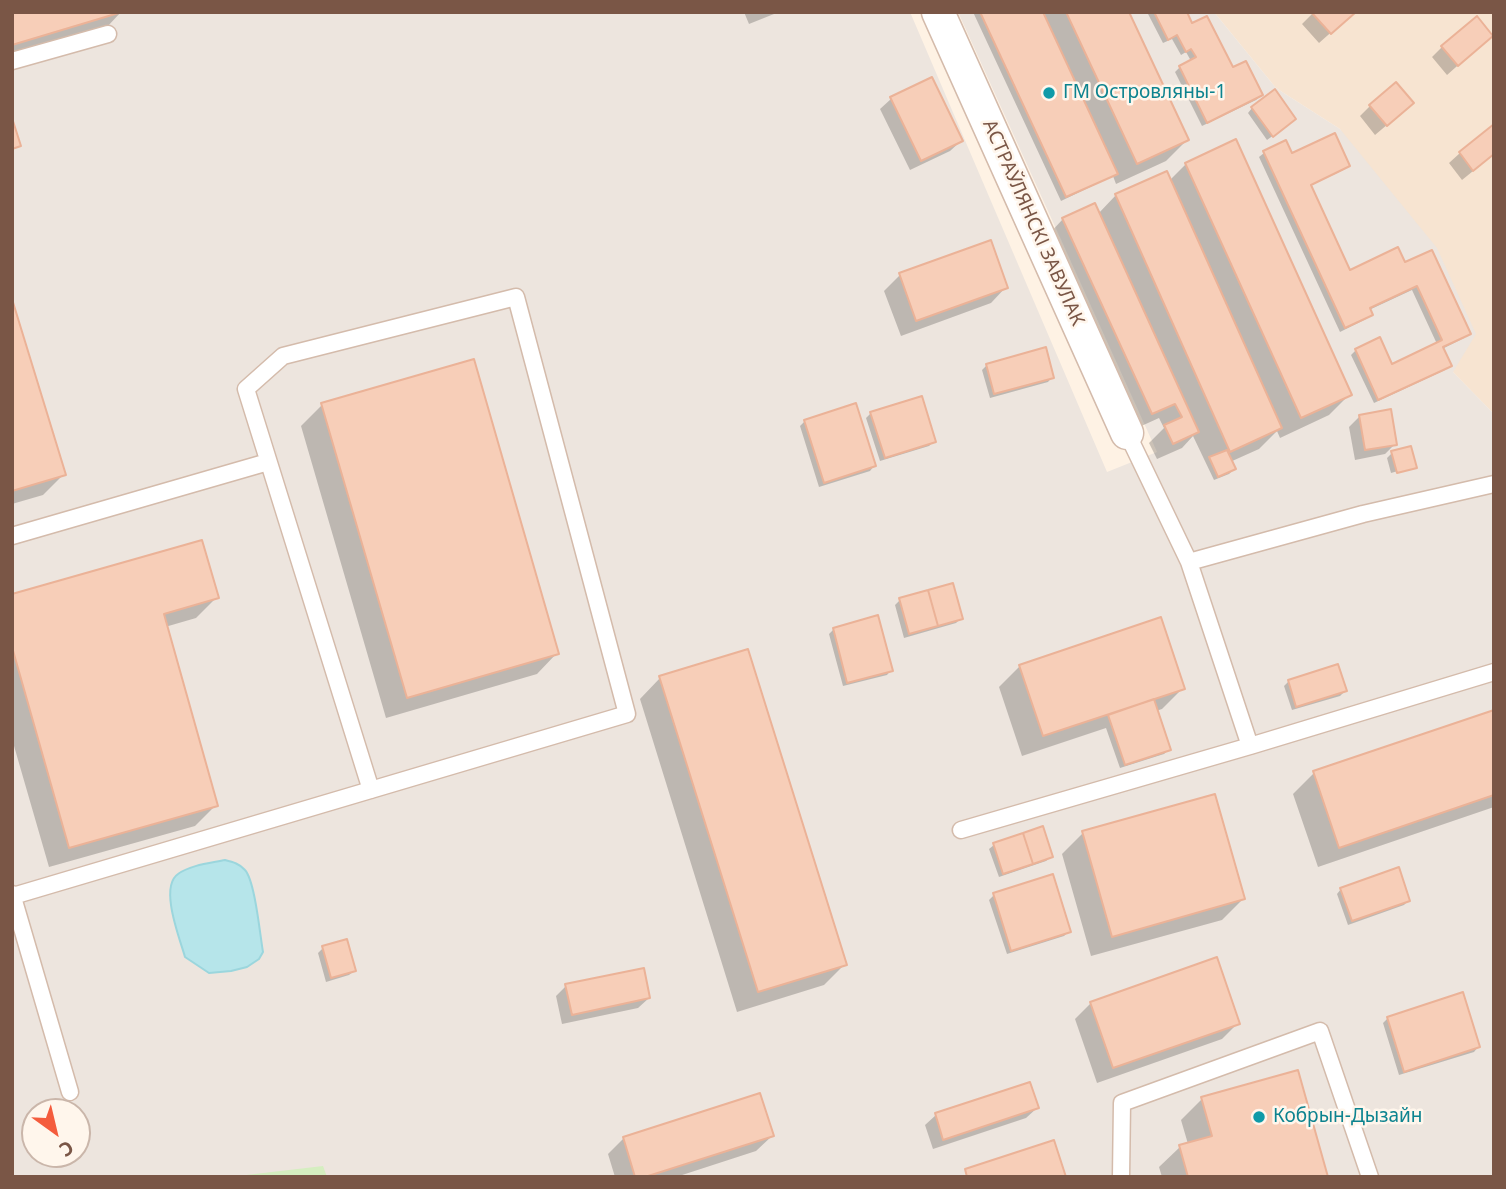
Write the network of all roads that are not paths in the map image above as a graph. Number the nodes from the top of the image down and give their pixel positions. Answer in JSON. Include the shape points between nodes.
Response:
{"nodes":[{"id":1,"x":938,"y":12,"type":"edge"},
{"id":2,"x":108,"y":34,"type":"dead end"},
{"id":3,"x":12,"y":61,"type":"edge"},
{"id":4,"x":1127,"y":433,"type":"joint"},
{"id":5,"x":268,"y":462,"type":"junction"},
{"id":6,"x":1494,"y":484,"type":"edge"},
{"id":7,"x":12,"y":536,"type":"edge"},
{"id":8,"x":1189,"y":562,"type":"junction"},
{"id":9,"x":1494,"y":672,"type":"edge"},
{"id":10,"x":1250,"y":746,"type":"junction"},
{"id":11,"x":371,"y":790,"type":"junction"},
{"id":12,"x":961,"y":830,"type":"dead end"},
{"id":13,"x":13,"y":895,"type":"edge"},
{"id":14,"x":70,"y":1092,"type":"dead end"},
{"id":15,"x":1121,"y":1177,"type":"edge"},
{"id":16,"x":1370,"y":1177,"type":"edge"}],
"edges":[{"from":1,"to":4,"type":"street","name":"АСТРАЎЛЯНСКІ ЗАВУЛАК"},
{"from":2,"to":3,"type":"lane"},
{"from":4,"to":8,"type":"lane"},
{"from":5,"to":7,"type":"lane"},
{"from":5,"to":11,"type":"lane"},
{"from":5,"to":11,"type":"lane","via":[[246,389],[283,356],[516,297],[627,714]]},
{"from":6,"to":8,"type":"lane"},
{"from":8,"to":10,"type":"lane"},
{"from":9,"to":10,"type":"lane"},
{"from":10,"to":12,"type":"lane"},
{"from":11,"to":13,"type":"lane"},
{"from":13,"to":14,"type":"lane"},
{"from":15,"to":16,"type":"lane","via":[[1122,1103],[1320,1031]]}]}
